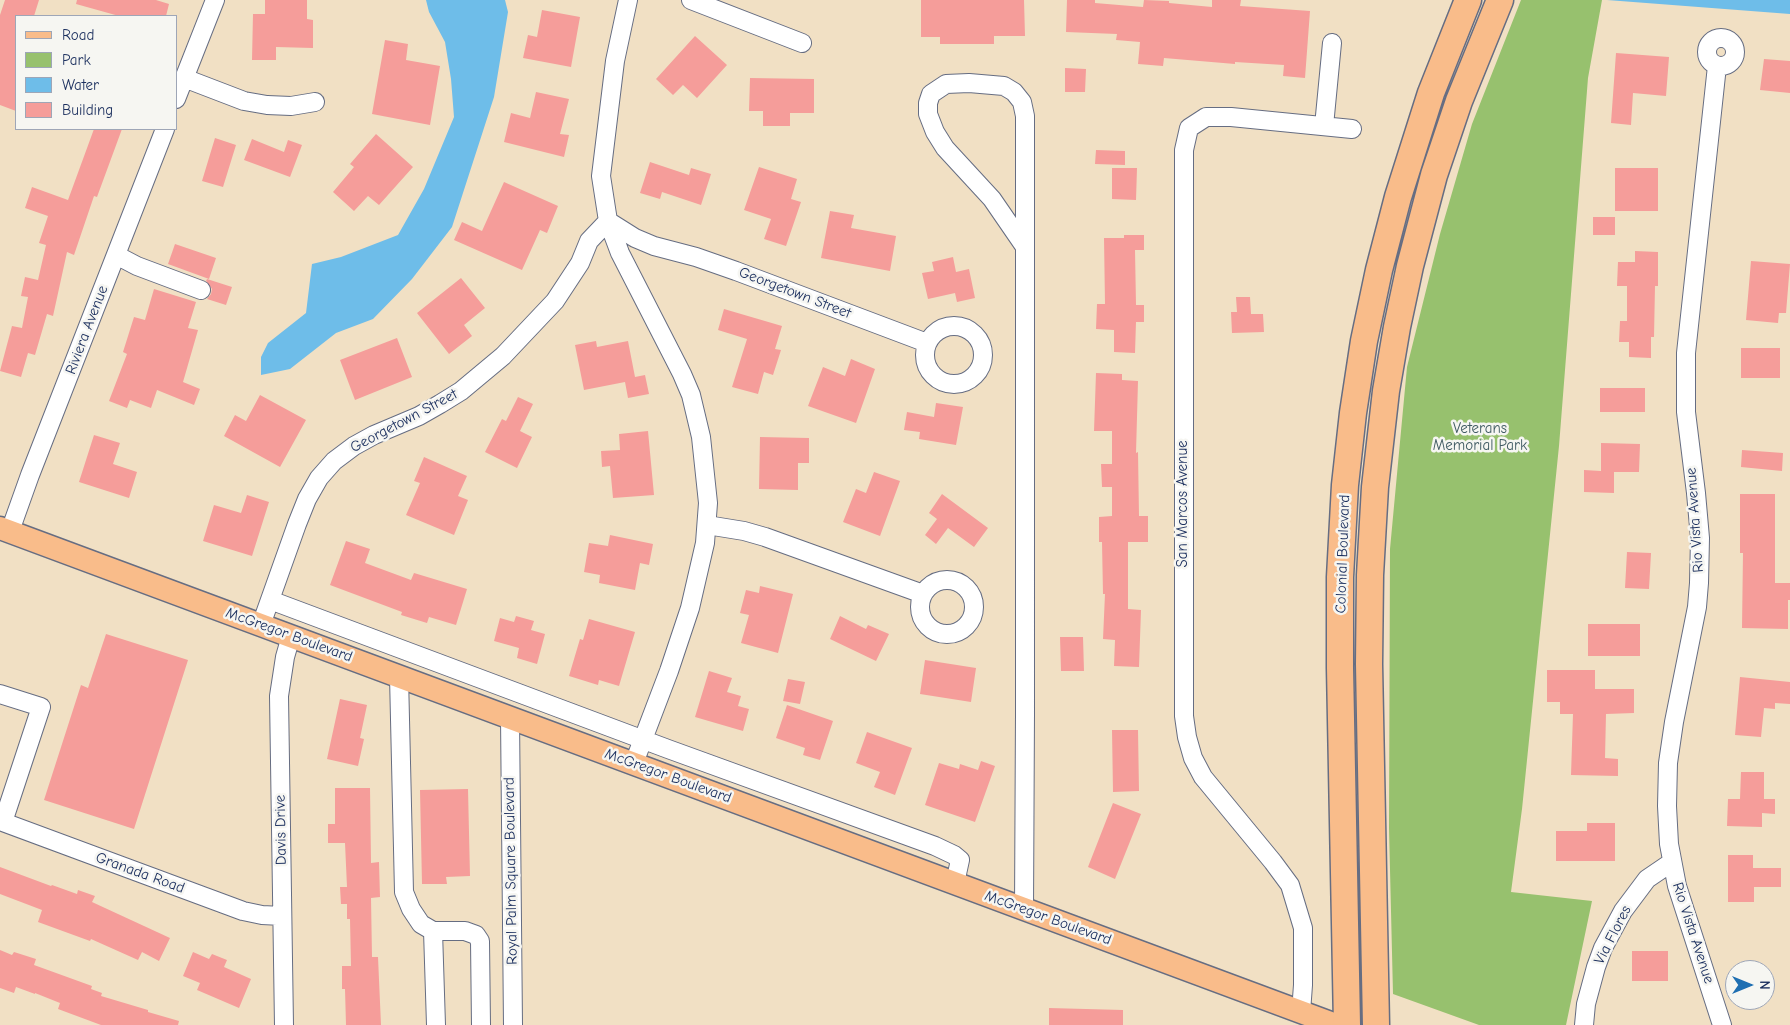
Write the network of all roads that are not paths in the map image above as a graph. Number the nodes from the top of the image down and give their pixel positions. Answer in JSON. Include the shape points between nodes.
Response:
{"nodes":[{"id":1,"x":215,"y":0,"type":"edge"},
{"id":2,"x":628,"y":0,"type":"edge"},
{"id":3,"x":691,"y":0,"type":"edge"},
{"id":4,"x":1468,"y":0,"type":"edge"},
{"id":5,"x":1500,"y":0,"type":"edge"},
{"id":6,"x":802,"y":43,"type":"dead end"},
{"id":7,"x":1332,"y":43,"type":"dead end"},
{"id":8,"x":1717,"y":66,"type":"dead end"},
{"id":9,"x":184,"y":78,"type":"junction"},
{"id":10,"x":178,"y":94,"type":"edge"},
{"id":11,"x":315,"y":102,"type":"dead end"},
{"id":12,"x":1324,"y":126,"type":"junction"},
{"id":13,"x":1352,"y":129,"type":"dead end"},
{"id":14,"x":165,"y":130,"type":"edge"},
{"id":15,"x":608,"y":221,"type":"junction"},
{"id":16,"x":1025,"y":247,"type":"junction"},
{"id":17,"x":116,"y":255,"type":"junction"},
{"id":18,"x":201,"y":290,"type":"dead end"},
{"id":19,"x":928,"y":343,"type":"dead end"},
{"id":20,"x":707,"y":525,"type":"junction"},
{"id":21,"x":5,"y":530,"type":"edge"},
{"id":22,"x":923,"y":594,"type":"dead end"},
{"id":23,"x":270,"y":600,"type":"junction"},
{"id":24,"x":261,"y":625,"type":"junction"},
{"id":25,"x":291,"y":636,"type":"junction"},
{"id":26,"x":399,"y":676,"type":"junction"},
{"id":27,"x":0,"y":694,"type":"edge"},
{"id":28,"x":510,"y":718,"type":"junction"},
{"id":29,"x":642,"y":739,"type":"junction"},
{"id":30,"x":634,"y":764,"type":"junction"},
{"id":31,"x":2,"y":821,"type":"edge"},
{"id":32,"x":1672,"y":862,"type":"junction"},
{"id":33,"x":955,"y":883,"type":"junction"},
{"id":34,"x":1024,"y":909,"type":"junction"},
{"id":35,"x":282,"y":916,"type":"junction"},
{"id":36,"x":433,"y":931,"type":"junction"},
{"id":37,"x":1301,"y":1018,"type":"edge"},
{"id":38,"x":284,"y":1025,"type":"edge"},
{"id":39,"x":436,"y":1025,"type":"edge"},
{"id":40,"x":481,"y":1025,"type":"edge"},
{"id":41,"x":513,"y":1025,"type":"edge"},
{"id":42,"x":1336,"y":1025,"type":"edge"},
{"id":43,"x":1348,"y":1025,"type":"edge"},
{"id":44,"x":1376,"y":1025,"type":"edge"},
{"id":45,"x":1584,"y":1025,"type":"edge"},
{"id":46,"x":1722,"y":1025,"type":"edge"}],
"edges":[{"from":1,"to":9,"type":"street"},
{"from":2,"to":15,"type":"street","via":[[615,62],[601,176]]},
{"from":3,"to":6,"type":"street"},
{"from":4,"to":43,"type":"highway","name":"Colonial Boulevard","via":[[1431,93],[1398,196],[1364,341],[1349,449],[1340,586]]},
{"from":5,"to":44,"type":"highway","name":"Colonial Boulevard","via":[[1459,101],[1434,175],[1396,327],[1386,391],[1375,486],[1370,575]]},
{"from":7,"to":12,"type":"street"},
{"from":8,"to":32,"type":"street","name":"Rio Vista Avenue","via":[[1686,353],[1686,412],[1698,520],[1699,583],[1668,764],[1667,806]]},
{"from":9,"to":10,"type":"street"},
{"from":9,"to":11,"type":"street","via":[[244,101],[291,106]]},
{"from":12,"to":13,"type":"street","name":"San Marcos Avenue"},
{"from":12,"to":37,"type":"street","name":"San Marcos Avenue","via":[[1206,117],[1189,128],[1184,150],[1184,716],[1193,758],[1203,777],[1290,885],[1303,928]]},
{"from":14,"to":17,"type":"street","name":"Riviera Avenue"},
{"from":15,"to":19,"type":"street","name":"Georgetown Street","via":[[654,246],[736,271]]},
{"from":15,"to":20,"type":"street","via":[[620,253],[691,394],[704,460]]},
{"from":15,"to":23,"type":"street","name":"Georgetown Street","via":[[589,241],[580,263],[555,301],[503,356],[440,404],[354,446],[318,478]]},
{"from":16,"to":16,"type":"street","via":[[1025,116],[1022,102],[1004,86],[946,84],[931,94],[928,103],[928,114],[935,132],[945,148],[992,199]]},
{"from":16,"to":34,"type":"street"},
{"from":17,"to":18,"type":"street"},
{"from":17,"to":21,"type":"street","name":"Riviera Avenue"},
{"from":20,"to":22,"type":"street","via":[[765,537]]},
{"from":20,"to":29,"type":"street","via":[[690,608]]},
{"from":21,"to":24,"type":"main road","name":"McGregor Boulevard"},
{"from":23,"to":24,"type":"street","name":"Georgetown Street"},
{"from":23,"to":29,"type":"street"},
{"from":24,"to":25,"type":"main road","name":"McGregor Boulevard"},
{"from":25,"to":26,"type":"main road","name":"McGregor Boulevard"},
{"from":25,"to":35,"type":"street","name":"Davis Drive","via":[[279,696]]},
{"from":26,"to":28,"type":"main road","name":"McGregor Boulevard"},
{"from":26,"to":36,"type":"street","via":[[404,892],[421,924]]},
{"from":27,"to":31,"type":"street","via":[[41,707]]},
{"from":28,"to":30,"type":"main road","name":"McGregor Boulevard"},
{"from":28,"to":41,"type":"street","name":"Royal Palm Square Boulevard"},
{"from":29,"to":30,"type":"street"},
{"from":29,"to":33,"type":"street","via":[[935,846],[960,860]]},
{"from":30,"to":33,"type":"main road","name":"McGregor Boulevard"},
{"from":31,"to":35,"type":"street","name":"Granada Road","via":[[243,911]]},
{"from":32,"to":45,"type":"street","name":"Via Flores","via":[[1647,879],[1603,948],[1586,1004]]},
{"from":32,"to":46,"type":"street","name":"Rio Vista Avenue"},
{"from":33,"to":34,"type":"main road","name":"McGregor Boulevard"},
{"from":34,"to":37,"type":"main road","name":"McGregor Boulevard"},
{"from":35,"to":38,"type":"street","name":"Davis Drive"},
{"from":36,"to":39,"type":"street"},
{"from":36,"to":40,"type":"street","via":[[465,930],[476,935],[480,942]]},
{"from":37,"to":42,"type":"main road","name":"McGregor Boulevard"}]}
